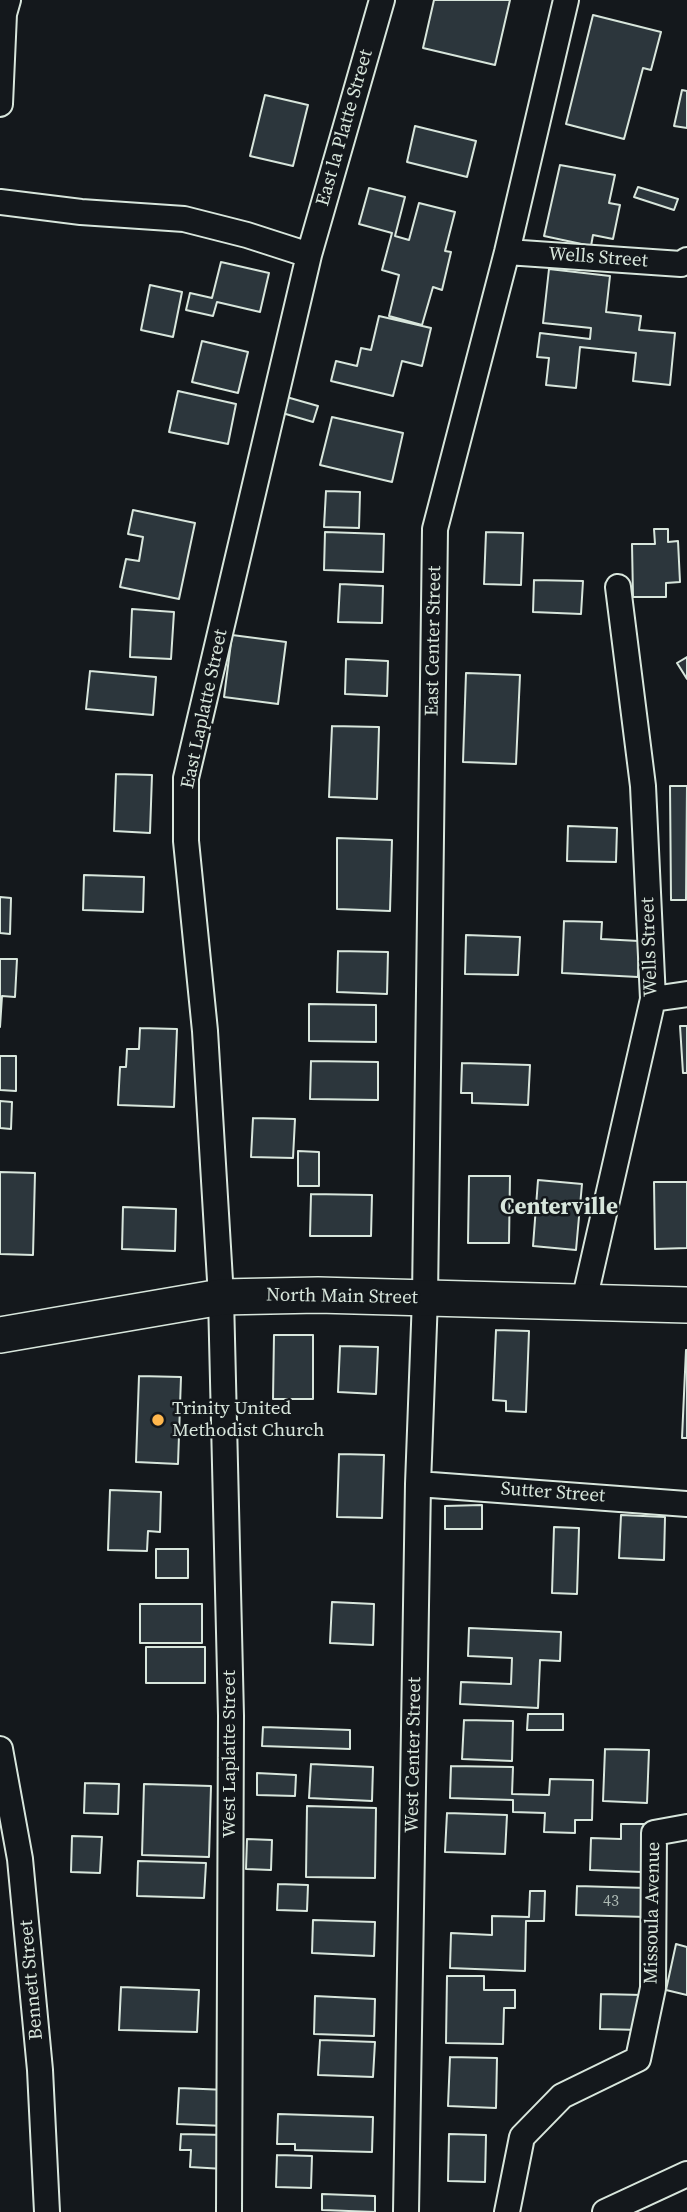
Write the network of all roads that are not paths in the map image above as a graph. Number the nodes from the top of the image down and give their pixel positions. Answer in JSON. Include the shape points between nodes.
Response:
{"nodes":[{"id":1,"x":8,"y":0,"type":"edge"},
{"id":2,"x":382,"y":0,"type":"edge"},
{"id":3,"x":566,"y":0,"type":"edge"},
{"id":4,"x":0,"y":104,"type":"edge"},
{"id":5,"x":0,"y":202,"type":"edge"},
{"id":6,"x":507,"y":252,"type":"junction"},
{"id":7,"x":309,"y":255,"type":"junction"},
{"id":8,"x":687,"y":260,"type":"edge"},
{"id":9,"x":618,"y":587,"type":"dead end"},
{"id":10,"x":687,"y":994,"type":"edge"},
{"id":11,"x":653,"y":999,"type":"junction"},
{"id":12,"x":221,"y":1297,"type":"junction"},
{"id":13,"x":425,"y":1298,"type":"junction"},
{"id":14,"x":584,"y":1301,"type":"junction"},
{"id":15,"x":687,"y":1305,"type":"edge"},
{"id":16,"x":0,"y":1335,"type":"edge"},
{"id":17,"x":418,"y":1484,"type":"junction"},
{"id":18,"x":687,"y":1504,"type":"edge"},
{"id":19,"x":0,"y":1749,"type":"edge"},
{"id":20,"x":687,"y":1827,"type":"edge"},
{"id":21,"x":687,"y":2174,"type":"edge"},
{"id":22,"x":47,"y":2212,"type":"edge"},
{"id":23,"x":229,"y":2212,"type":"edge"},
{"id":24,"x":406,"y":2212,"type":"edge"},
{"id":25,"x":507,"y":2212,"type":"edge"},
{"id":26,"x":605,"y":2212,"type":"edge"}],
"edges":[{"from":1,"to":4,"type":"street"},
{"from":2,"to":7,"type":"street","name":"East la Platte Street"},
{"from":3,"to":6,"type":"street","name":"East Center Street"},
{"from":5,"to":7,"type":"street","via":[[184,219]]},
{"from":6,"to":8,"type":"street","name":"Wells Street","via":[[681,264]]},
{"from":6,"to":13,"type":"street","name":"East Center Street","via":[[435,529]]},
{"from":7,"to":12,"type":"street","name":"East Laplatte Street","via":[[186,778],[186,841],[205,1031]]},
{"from":9,"to":11,"type":"street","name":"Wells Street","via":[[643,786]]},
{"from":10,"to":11,"type":"street"},
{"from":11,"to":14,"type":"street","name":"Wells Street"},
{"from":12,"to":13,"type":"main road","name":"North Main Street"},
{"from":12,"to":16,"type":"main road","name":"North Main Street"},
{"from":12,"to":23,"type":"street","name":"West Laplatte Street","via":[[231,1716]]},
{"from":13,"to":14,"type":"main road","name":"North Main Street"},
{"from":13,"to":17,"type":"street","name":"West Center Street"},
{"from":14,"to":15,"type":"main road","name":"North Main Street"},
{"from":17,"to":18,"type":"street","name":"Sutter Street"},
{"from":17,"to":24,"type":"street","name":"West Center Street"},
{"from":19,"to":22,"type":"street","name":"Bennett Street","via":[[20,1859],[40,2070]]},
{"from":20,"to":25,"type":"street","name":"Missoula Avenue","via":[[654,1833],[653,1988],[638,2059],[562,2096],[522,2137]]},
{"from":21,"to":26,"type":"street"}]}
